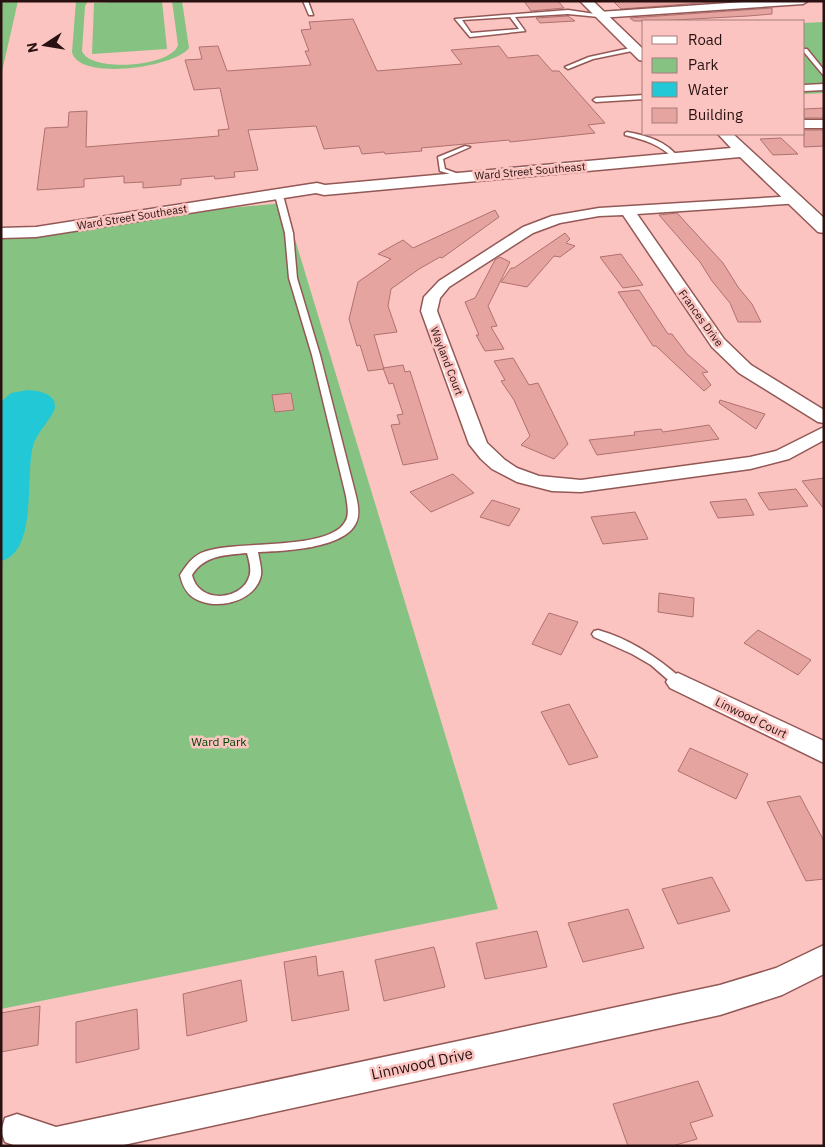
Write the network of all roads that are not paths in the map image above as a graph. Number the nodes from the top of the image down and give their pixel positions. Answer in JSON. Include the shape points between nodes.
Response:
{"nodes":[{"id":1,"x":305,"y":1,"type":"edge"},
{"id":2,"x":586,"y":1,"type":"edge"},
{"id":3,"x":803,"y":1,"type":"edge"},
{"id":4,"x":311,"y":14,"type":"dead end"},
{"id":5,"x":599,"y":15,"type":"junction"},
{"id":6,"x":512,"y":16,"type":"junction"},
{"id":7,"x":805,"y":50,"type":"dead end"},
{"id":8,"x":641,"y":54,"type":"edge"},
{"id":9,"x":568,"y":67,"type":"dead end"},
{"id":10,"x":824,"y":74,"type":"edge"},
{"id":11,"x":824,"y":87,"type":"edge"},
{"id":12,"x":805,"y":88,"type":"edge"},
{"id":13,"x":642,"y":97,"type":"edge"},
{"id":14,"x":596,"y":100,"type":"dead end"},
{"id":15,"x":805,"y":124,"type":"edge"},
{"id":16,"x":824,"y":124,"type":"edge"},
{"id":17,"x":627,"y":134,"type":"dead end"},
{"id":18,"x":726,"y":135,"type":"edge"},
{"id":19,"x":467,"y":147,"type":"dead end"},
{"id":20,"x":741,"y":149,"type":"junction"},
{"id":21,"x":454,"y":153,"type":"junction"},
{"id":22,"x":674,"y":155,"type":"junction"},
{"id":23,"x":462,"y":156,"type":"dead end"},
{"id":24,"x":445,"y":173,"type":"junction"},
{"id":25,"x":462,"y":178,"type":"junction"},
{"id":26,"x":317,"y":188,"type":"junction"},
{"id":27,"x":276,"y":193,"type":"junction"},
{"id":28,"x":796,"y":200,"type":"junction"},
{"id":29,"x":628,"y":210,"type":"junction"},
{"id":30,"x":823,"y":227,"type":"edge"},
{"id":31,"x":36,"y":232,"type":"junction"},
{"id":32,"x":1,"y":233,"type":"edge"},
{"id":33,"x":1,"y":240,"type":"edge"},
{"id":34,"x":824,"y":418,"type":"edge"},
{"id":35,"x":824,"y":432,"type":"edge"},
{"id":36,"x":252,"y":549,"type":"junction"},
{"id":37,"x":598,"y":634,"type":"dead end"},
{"id":38,"x":678,"y":682,"type":"joint"},
{"id":39,"x":824,"y":753,"type":"edge"},
{"id":40,"x":824,"y":960,"type":"edge"},
{"id":41,"x":17,"y":1130,"type":"dead end"}],
"edges":[{"from":1,"to":4,"type":"lane"},
{"from":2,"to":5,"type":"street"},
{"from":3,"to":5,"type":"street"},
{"from":5,"to":6,"type":"lane","via":[[568,12]]},
{"from":5,"to":8,"type":"street"},
{"from":6,"to":6,"type":"lane","via":[[467,19],[458,19],[470,36],[523,30]]},
{"from":7,"to":10,"type":"lane"},
{"from":8,"to":9,"type":"lane","via":[[591,58]]},
{"from":11,"to":12,"type":"street"},
{"from":13,"to":14,"type":"lane"},
{"from":15,"to":16,"type":"street"},
{"from":17,"to":22,"type":"lane","via":[[658,142]]},
{"from":18,"to":20,"type":"street"},
{"from":19,"to":21,"type":"lane"},
{"from":20,"to":22,"type":"street","name":"Ward Street Southeast"},
{"from":20,"to":28,"type":"street"},
{"from":21,"to":23,"type":"lane"},
{"from":21,"to":24,"type":"lane","via":[[440,158]]},
{"from":22,"to":24,"type":"street","name":"Ward Street Southeast"},
{"from":22,"to":25,"type":"street","name":"Ward Street Southeast"},
{"from":24,"to":25,"type":"lane"},
{"from":24,"to":26,"type":"street","name":"Ward Street Southeast","via":[[323,184]]},
{"from":25,"to":26,"type":"street","name":"Ward Street Southeast"},
{"from":26,"to":27,"type":"street","name":"Ward Street Southeast"},
{"from":27,"to":31,"type":"street","name":"Ward Street Southeast"},
{"from":27,"to":36,"type":"lane","via":[[290,233],[293,278],[316,355],[353,515],[346,529],[330,538]]},
{"from":28,"to":29,"type":"street","name":"Wayland Court"},
{"from":28,"to":30,"type":"street"},
{"from":29,"to":34,"type":"street","name":"Frances Drive","via":[[724,349],[763,382]]},
{"from":29,"to":35,"type":"street","name":"Wayland Court","via":[[557,219],[528,230],[444,284],[432,297],[428,311],[431,320],[478,444],[486,455],[496,464],[528,480],[581,486],[758,461],[782,455]]},
{"from":31,"to":32,"type":"street","name":"Ward Street Southeast"},
{"from":31,"to":33,"type":"street","name":"Ward Street Southeast"},
{"from":36,"to":36,"type":"lane","via":[[220,552],[201,558],[186,575],[189,587],[200,597],[209,599],[238,595],[246,590],[254,577]]},
{"from":37,"to":38,"type":"lane","via":[[649,658]]},
{"from":38,"to":39,"type":"street","name":"Linwood Court"},
{"from":40,"to":41,"type":"street","name":"Linnwood Drive","via":[[782,981],[720,1000],[56,1143]]}]}
